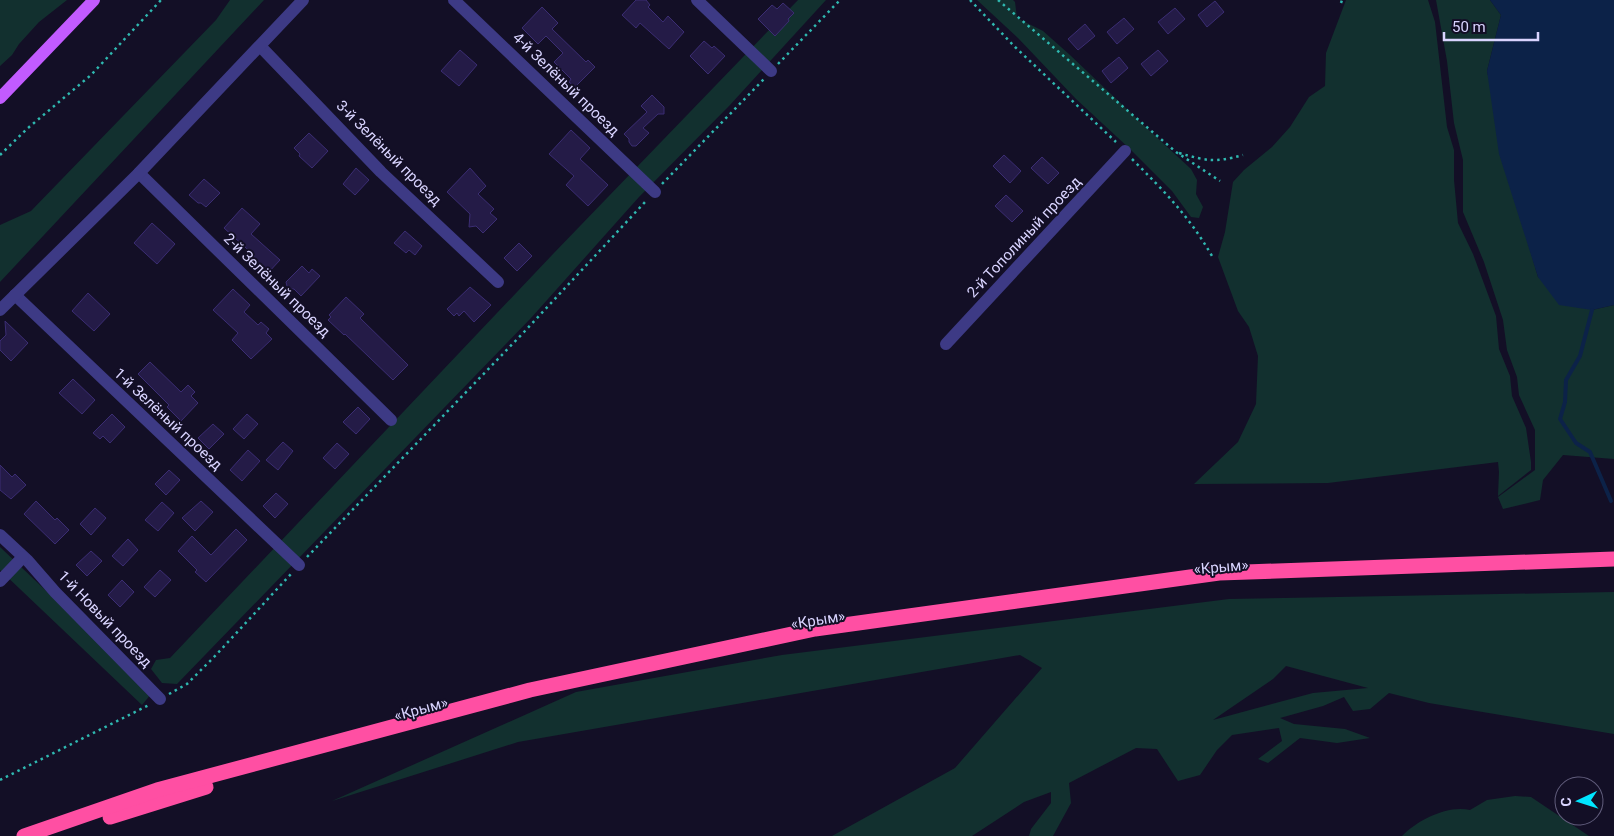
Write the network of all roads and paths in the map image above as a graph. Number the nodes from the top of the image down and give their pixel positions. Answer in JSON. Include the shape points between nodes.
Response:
{"nodes":[{"id":1,"x":94,"y":0,"type":"edge"},
{"id":2,"x":161,"y":0,"type":"edge"},
{"id":3,"x":303,"y":0,"type":"edge"},
{"id":4,"x":454,"y":0,"type":"edge"},
{"id":5,"x":697,"y":0,"type":"edge"},
{"id":6,"x":840,"y":0,"type":"edge"},
{"id":7,"x":970,"y":0,"type":"edge"},
{"id":8,"x":998,"y":0,"type":"edge"},
{"id":9,"x":260,"y":46,"type":"junction"},
{"id":10,"x":771,"y":72,"type":"junction"},
{"id":11,"x":0,"y":98,"type":"edge"},
{"id":12,"x":1125,"y":151,"type":"junction"},
{"id":13,"x":1176,"y":152,"type":"junction"},
{"id":14,"x":0,"y":155,"type":"edge"},
{"id":15,"x":1243,"y":155,"type":"dead end"},
{"id":16,"x":139,"y":173,"type":"junction"},
{"id":17,"x":1220,"y":181,"type":"dead end"},
{"id":18,"x":655,"y":192,"type":"junction"},
{"id":19,"x":1212,"y":256,"type":"dead end"},
{"id":20,"x":498,"y":282,"type":"dead end"},
{"id":21,"x":15,"y":296,"type":"junction"},
{"id":22,"x":0,"y":310,"type":"edge"},
{"id":23,"x":946,"y":344,"type":"dead end"},
{"id":24,"x":391,"y":420,"type":"dead end"},
{"id":25,"x":0,"y":535,"type":"edge"},
{"id":26,"x":26,"y":559,"type":"junction"},
{"id":27,"x":1614,"y":559,"type":"edge"},
{"id":28,"x":299,"y":565,"type":"junction"},
{"id":29,"x":1614,"y":569,"type":"edge"},
{"id":30,"x":0,"y":581,"type":"edge"},
{"id":31,"x":160,"y":699,"type":"junction"},
{"id":32,"x":0,"y":780,"type":"edge"},
{"id":33,"x":24,"y":836,"type":"edge"},
{"id":34,"x":50,"y":836,"type":"edge"}],
"edges":[{"from":1,"to":11,"type":"main road"},
{"from":2,"to":14,"type":"path","via":[[91,75]]},
{"from":3,"to":9,"type":"street"},
{"from":4,"to":18,"type":"street","name":"4-й Зелёный проезд"},
{"from":5,"to":10,"type":"street"},
{"from":6,"to":10,"type":"path"},
{"from":7,"to":12,"type":"path"},
{"from":8,"to":13,"type":"path"},
{"from":9,"to":16,"type":"street"},
{"from":9,"to":20,"type":"street","name":"3-й Зелёный проезд","via":[[381,172]]},
{"from":10,"to":18,"type":"path"},
{"from":12,"to":19,"type":"path","via":[[1176,203]]},
{"from":12,"to":23,"type":"street","name":"2-й Тополиный проезд"},
{"from":13,"to":15,"type":"path","via":[[1202,160],[1220,161]]},
{"from":13,"to":17,"type":"path"},
{"from":16,"to":21,"type":"street"},
{"from":16,"to":24,"type":"street","name":"2-й Зелёный проезд"},
{"from":18,"to":28,"type":"path"},
{"from":21,"to":22,"type":"street"},
{"from":21,"to":28,"type":"street","name":"1-й Зелёный проезд"},
{"from":25,"to":26,"type":"street","name":"1-й Новый проезд"},
{"from":26,"to":30,"type":"street"},
{"from":26,"to":31,"type":"street","name":"1-й Новый проезд"},
{"from":27,"to":33,"type":"highway","via":[[1219,573],[815,629],[530,690],[157,790]]},
{"from":28,"to":31,"type":"path","via":[[187,684]]},
{"from":29,"to":34,"type":"highway","name":"«Крым»","via":[[1452,570],[1219,584],[943,618],[764,646],[585,685],[411,729]]},
{"from":31,"to":32,"type":"path"}]}
